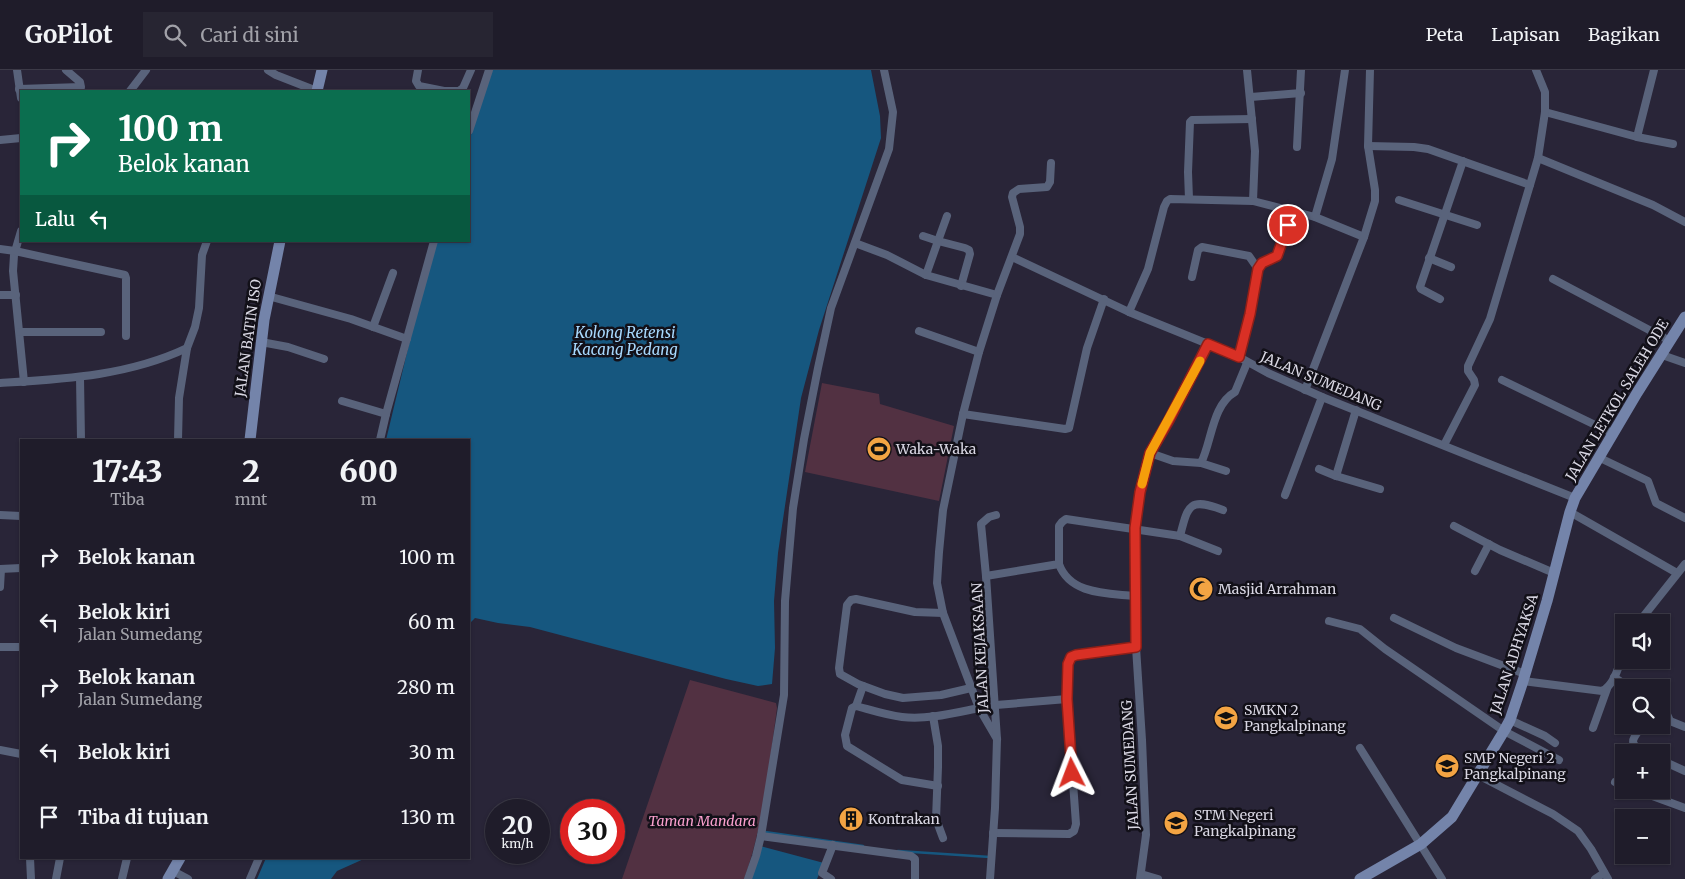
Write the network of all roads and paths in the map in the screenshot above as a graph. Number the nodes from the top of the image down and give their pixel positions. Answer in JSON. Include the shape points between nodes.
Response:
{"nodes":[{"id":1,"x":17,"y":70,"type":"edge"},
{"id":2,"x":66,"y":70,"type":"edge"},
{"id":3,"x":146,"y":70,"type":"edge"},
{"id":4,"x":268,"y":70,"type":"edge"},
{"id":5,"x":322,"y":70,"type":"edge"},
{"id":6,"x":418,"y":70,"type":"edge"},
{"id":7,"x":471,"y":70,"type":"edge"},
{"id":8,"x":489,"y":70,"type":"edge"},
{"id":9,"x":884,"y":70,"type":"edge"},
{"id":10,"x":1247,"y":70,"type":"edge"},
{"id":11,"x":1301,"y":70,"type":"edge"},
{"id":12,"x":1345,"y":70,"type":"edge"},
{"id":13,"x":1370,"y":70,"type":"edge"},
{"id":14,"x":1536,"y":70,"type":"edge"},
{"id":15,"x":1654,"y":70,"type":"edge"},
{"id":16,"x":19,"y":89,"type":"junction"},
{"id":17,"x":131,"y":90,"type":"edge"},
{"id":18,"x":314,"y":90,"type":"edge"},
{"id":19,"x":317,"y":90,"type":"edge"},
{"id":20,"x":439,"y":90,"type":"edge"},
{"id":21,"x":460,"y":90,"type":"edge"},
{"id":22,"x":20,"y":94,"type":"edge"},
{"id":23,"x":1301,"y":94,"type":"junction"},
{"id":24,"x":1250,"y":97,"type":"junction"},
{"id":25,"x":1545,"y":112,"type":"junction"},
{"id":26,"x":1252,"y":119,"type":"junction"},
{"id":27,"x":470,"y":128,"type":"edge"},
{"id":28,"x":1637,"y":137,"type":"junction"},
{"id":29,"x":20,"y":138,"type":"edge"},
{"id":30,"x":0,"y":140,"type":"edge"},
{"id":31,"x":1673,"y":144,"type":"dead end"},
{"id":32,"x":1296,"y":146,"type":"dead end"},
{"id":33,"x":1368,"y":146,"type":"junction"},
{"id":34,"x":1538,"y":158,"type":"junction"},
{"id":35,"x":1463,"y":161,"type":"junction"},
{"id":36,"x":1051,"y":163,"type":"dead end"},
{"id":37,"x":1530,"y":185,"type":"junction"},
{"id":38,"x":1189,"y":199,"type":"junction"},
{"id":39,"x":1399,"y":200,"type":"dead end"},
{"id":40,"x":1253,"y":201,"type":"junction"},
{"id":41,"x":1292,"y":211,"type":"junction"},
{"id":42,"x":947,"y":216,"type":"dead end"},
{"id":43,"x":1445,"y":216,"type":"junction"},
{"id":44,"x":1315,"y":217,"type":"junction"},
{"id":45,"x":1685,"y":222,"type":"edge"},
{"id":46,"x":1477,"y":225,"type":"dead end"},
{"id":47,"x":20,"y":235,"type":"edge"},
{"id":48,"x":924,"y":236,"type":"dead end"},
{"id":49,"x":1364,"y":237,"type":"junction"},
{"id":50,"x":938,"y":241,"type":"junction"},
{"id":51,"x":207,"y":242,"type":"edge"},
{"id":52,"x":280,"y":242,"type":"edge"},
{"id":53,"x":434,"y":242,"type":"edge"},
{"id":54,"x":855,"y":243,"type":"junction"},
{"id":55,"x":0,"y":249,"type":"edge"},
{"id":56,"x":16,"y":250,"type":"junction"},
{"id":57,"x":1012,"y":257,"type":"junction"},
{"id":58,"x":1429,"y":258,"type":"junction"},
{"id":59,"x":1451,"y":267,"type":"dead end"},
{"id":60,"x":1258,"y":269,"type":"junction"},
{"id":61,"x":393,"y":273,"type":"dead end"},
{"id":62,"x":926,"y":275,"type":"junction"},
{"id":63,"x":1192,"y":277,"type":"dead end"},
{"id":64,"x":1553,"y":279,"type":"dead end"},
{"id":65,"x":961,"y":286,"type":"junction"},
{"id":66,"x":16,"y":295,"type":"junction"},
{"id":67,"x":998,"y":295,"type":"junction"},
{"id":68,"x":0,"y":296,"type":"edge"},
{"id":69,"x":268,"y":296,"type":"junction"},
{"id":70,"x":1104,"y":299,"type":"junction"},
{"id":71,"x":1440,"y":299,"type":"dead end"},
{"id":72,"x":1129,"y":312,"type":"junction"},
{"id":73,"x":1685,"y":317,"type":"edge"},
{"id":74,"x":373,"y":327,"type":"junction"},
{"id":75,"x":919,"y":331,"type":"dead end"},
{"id":76,"x":20,"y":332,"type":"junction"},
{"id":77,"x":101,"y":332,"type":"dead end"},
{"id":78,"x":126,"y":336,"type":"dead end"},
{"id":79,"x":407,"y":339,"type":"junction"},
{"id":80,"x":1670,"y":341,"type":"junction"},
{"id":81,"x":261,"y":342,"type":"junction"},
{"id":82,"x":1208,"y":344,"type":"junction"},
{"id":83,"x":187,"y":348,"type":"junction"},
{"id":84,"x":979,"y":352,"type":"junction"},
{"id":85,"x":1662,"y":355,"type":"junction"},
{"id":86,"x":1239,"y":357,"type":"junction"},
{"id":87,"x":324,"y":359,"type":"dead end"},
{"id":88,"x":1247,"y":363,"type":"junction"},
{"id":89,"x":1685,"y":363,"type":"edge"},
{"id":90,"x":80,"y":377,"type":"junction"},
{"id":91,"x":1502,"y":380,"type":"dead end"},
{"id":92,"x":24,"y":382,"type":"junction"},
{"id":93,"x":0,"y":383,"type":"edge"},
{"id":94,"x":1305,"y":390,"type":"junction"},
{"id":95,"x":1322,"y":397,"type":"junction"},
{"id":96,"x":342,"y":401,"type":"dead end"},
{"id":97,"x":1356,"y":410,"type":"junction"},
{"id":98,"x":386,"y":414,"type":"junction"},
{"id":99,"x":963,"y":414,"type":"junction"},
{"id":100,"x":1614,"y":434,"type":"junction"},
{"id":101,"x":81,"y":439,"type":"edge"},
{"id":102,"x":178,"y":439,"type":"edge"},
{"id":103,"x":250,"y":439,"type":"edge"},
{"id":104,"x":380,"y":439,"type":"edge"},
{"id":105,"x":1444,"y":445,"type":"junction"},
{"id":106,"x":1150,"y":453,"type":"junction"},
{"id":107,"x":1600,"y":458,"type":"junction"},
{"id":108,"x":1201,"y":463,"type":"junction"},
{"id":109,"x":1319,"y":469,"type":"dead end"},
{"id":110,"x":1226,"y":471,"type":"dead end"},
{"id":111,"x":1336,"y":476,"type":"junction"},
{"id":112,"x":1380,"y":489,"type":"dead end"},
{"id":113,"x":1285,"y":495,"type":"dead end"},
{"id":114,"x":1575,"y":498,"type":"junction"},
{"id":115,"x":1223,"y":510,"type":"dead end"},
{"id":116,"x":1570,"y":512,"type":"junction"},
{"id":117,"x":996,"y":515,"type":"dead end"},
{"id":118,"x":0,"y":516,"type":"edge"},
{"id":119,"x":20,"y":516,"type":"edge"},
{"id":120,"x":1685,"y":518,"type":"edge"},
{"id":121,"x":1454,"y":526,"type":"dead end"},
{"id":122,"x":1135,"y":528,"type":"junction"},
{"id":123,"x":1180,"y":536,"type":"junction"},
{"id":124,"x":1489,"y":544,"type":"junction"},
{"id":125,"x":1218,"y":551,"type":"dead end"},
{"id":126,"x":1059,"y":564,"type":"junction"},
{"id":127,"x":1,"y":568,"type":"edge"},
{"id":128,"x":20,"y":568,"type":"edge"},
{"id":129,"x":1682,"y":569,"type":"edge"},
{"id":130,"x":1474,"y":571,"type":"dead end"},
{"id":131,"x":1554,"y":573,"type":"junction"},
{"id":132,"x":986,"y":576,"type":"junction"},
{"id":133,"x":0,"y":587,"type":"edge"},
{"id":134,"x":1134,"y":596,"type":"junction"},
{"id":135,"x":943,"y":613,"type":"junction"},
{"id":136,"x":1645,"y":614,"type":"edge"},
{"id":137,"x":1394,"y":618,"type":"dead end"},
{"id":138,"x":1329,"y":621,"type":"dead end"},
{"id":139,"x":0,"y":646,"type":"edge"},
{"id":140,"x":20,"y":647,"type":"edge"},
{"id":141,"x":1136,"y":647,"type":"junction"},
{"id":142,"x":1617,"y":669,"type":"edge"},
{"id":143,"x":1524,"y":678,"type":"junction"},
{"id":144,"x":1614,"y":678,"type":"joint"},
{"id":145,"x":863,"y":686,"type":"junction"},
{"id":146,"x":971,"y":688,"type":"junction"},
{"id":147,"x":1607,"y":689,"type":"junction"},
{"id":148,"x":1067,"y":699,"type":"junction"},
{"id":149,"x":996,"y":705,"type":"junction"},
{"id":150,"x":856,"y":706,"type":"junction"},
{"id":151,"x":979,"y":708,"type":"junction"},
{"id":152,"x":933,"y":716,"type":"junction"},
{"id":153,"x":1510,"y":720,"type":"junction"},
{"id":154,"x":1670,"y":721,"type":"edge"},
{"id":155,"x":1593,"y":728,"type":"dead end"},
{"id":156,"x":1685,"y":728,"type":"edge"},
{"id":157,"x":1504,"y":731,"type":"junction"},
{"id":158,"x":997,"y":739,"type":"junction"},
{"id":159,"x":1554,"y":743,"type":"dead end"},
{"id":160,"x":1360,"y":748,"type":"dead end"},
{"id":161,"x":0,"y":750,"type":"edge"},
{"id":162,"x":20,"y":754,"type":"edge"},
{"id":163,"x":1559,"y":760,"type":"dead end"},
{"id":164,"x":1670,"y":764,"type":"edge"},
{"id":165,"x":1685,"y":772,"type":"edge"},
{"id":166,"x":1478,"y":775,"type":"junction"},
{"id":167,"x":938,"y":786,"type":"junction"},
{"id":168,"x":1660,"y":799,"type":"edge"},
{"id":169,"x":1685,"y":808,"type":"edge"},
{"id":170,"x":993,"y":833,"type":"junction"},
{"id":171,"x":761,"y":836,"type":"junction"},
{"id":172,"x":942,"y":838,"type":"dead end"},
{"id":173,"x":1421,"y":844,"type":"junction"},
{"id":174,"x":833,"y":845,"type":"junction"},
{"id":175,"x":30,"y":859,"type":"edge"},
{"id":176,"x":60,"y":859,"type":"edge"},
{"id":177,"x":126,"y":859,"type":"edge"},
{"id":178,"x":179,"y":859,"type":"edge"},
{"id":179,"x":259,"y":859,"type":"edge"},
{"id":180,"x":170,"y":875,"type":"edge"},
{"id":181,"x":1606,"y":876,"type":"edge"},
{"id":182,"x":1141,"y":877,"type":"edge"},
{"id":183,"x":31,"y":879,"type":"edge"},
{"id":184,"x":56,"y":879,"type":"edge"},
{"id":185,"x":122,"y":879,"type":"edge"},
{"id":186,"x":188,"y":879,"type":"edge"},
{"id":187,"x":250,"y":879,"type":"edge"},
{"id":188,"x":748,"y":879,"type":"edge"},
{"id":189,"x":831,"y":879,"type":"edge"},
{"id":190,"x":916,"y":879,"type":"edge"},
{"id":191,"x":990,"y":879,"type":"edge"},
{"id":192,"x":1158,"y":879,"type":"edge"},
{"id":193,"x":1361,"y":879,"type":"edge"},
{"id":194,"x":1442,"y":879,"type":"edge"},
{"id":195,"x":1595,"y":879,"type":"edge"}],
"edges":[{"from":1,"to":16,"type":"street"},
{"from":2,"to":16,"type":"street","via":[[80,82],[80,87]]},
{"from":3,"to":17,"type":"street"},
{"from":4,"to":18,"type":"street"},
{"from":5,"to":19,"type":"street"},
{"from":6,"to":20,"type":"street","via":[[416,81],[419,86]]},
{"from":7,"to":21,"type":"street"},
{"from":8,"to":27,"type":"street"},
{"from":9,"to":54,"type":"street","via":[[893,112],[889,149]]},
{"from":10,"to":24,"type":"street"},
{"from":11,"to":23,"type":"street"},
{"from":12,"to":44,"type":"street","via":[[1332,159]]},
{"from":13,"to":33,"type":"street"},
{"from":14,"to":25,"type":"street","via":[[1544,86]]},
{"from":15,"to":28,"type":"street"},
{"from":16,"to":22,"type":"street"},
{"from":23,"to":24,"type":"street"},
{"from":23,"to":32,"type":"street"},
{"from":24,"to":26,"type":"street"},
{"from":25,"to":28,"type":"street"},
{"from":25,"to":34,"type":"street"},
{"from":26,"to":38,"type":"street","via":[[1190,122]]},
{"from":26,"to":40,"type":"street","via":[[1255,151]]},
{"from":28,"to":31,"type":"street"},
{"from":29,"to":30,"type":"street"},
{"from":33,"to":35,"type":"street","via":[[1428,149]]},
{"from":33,"to":49,"type":"street","via":[[1376,196]]},
{"from":34,"to":37,"type":"street"},
{"from":34,"to":45,"type":"street","via":[[1653,205]]},
{"from":35,"to":37,"type":"street"},
{"from":35,"to":43,"type":"street"},
{"from":36,"to":57,"type":"street","via":[[1047,187],[1019,189],[1013,193],[1020,231]]},
{"from":37,"to":105,"type":"street","via":[[1490,319],[1468,366],[1475,385]]},
{"from":38,"to":40,"type":"street"},
{"from":38,"to":72,"type":"street","via":[[1170,199],[1166,204],[1148,269]]},
{"from":39,"to":43,"type":"street"},
{"from":40,"to":41,"type":"street"},
{"from":41,"to":44,"type":"street"},
{"from":41,"to":60,"type":"street","via":[[1278,255],[1262,263]]},
{"from":42,"to":50,"type":"street"},
{"from":43,"to":46,"type":"street"},
{"from":43,"to":58,"type":"street"},
{"from":44,"to":49,"type":"street"},
{"from":47,"to":56,"type":"street"},
{"from":48,"to":50,"type":"street"},
{"from":49,"to":94,"type":"street"},
{"from":50,"to":62,"type":"street"},
{"from":50,"to":65,"type":"street","via":[[969,250]]},
{"from":51,"to":83,"type":"street","via":[[202,255],[199,308]]},
{"from":52,"to":69,"type":"street","name":"JALAN BATIN ISO"},
{"from":53,"to":79,"type":"street"},
{"from":54,"to":62,"type":"street"},
{"from":54,"to":171,"type":"street","via":[[831,308],[797,485],[785,601],[784,695]]},
{"from":55,"to":56,"type":"street"},
{"from":56,"to":66,"type":"street","via":[[13,271]]},
{"from":56,"to":78,"type":"street","via":[[125,276]]},
{"from":57,"to":67,"type":"street"},
{"from":57,"to":70,"type":"street"},
{"from":58,"to":59,"type":"street"},
{"from":58,"to":71,"type":"street","via":[[1420,289]]},
{"from":60,"to":63,"type":"street","via":[[1249,256],[1202,247],[1198,250]]},
{"from":60,"to":86,"type":"street"},
{"from":61,"to":74,"type":"street"},
{"from":62,"to":65,"type":"street"},
{"from":64,"to":80,"type":"street"},
{"from":65,"to":67,"type":"street"},
{"from":66,"to":68,"type":"street"},
{"from":66,"to":76,"type":"street"},
{"from":67,"to":84,"type":"street"},
{"from":69,"to":74,"type":"street"},
{"from":69,"to":81,"type":"street","name":"JALAN BATIN ISO"},
{"from":70,"to":72,"type":"street"},
{"from":70,"to":99,"type":"street","via":[[1087,348],[1068,428]]},
{"from":72,"to":82,"type":"street"},
{"from":73,"to":80,"type":"street","name":"JALAN LETKOL SALEH ODE"},
{"from":74,"to":79,"type":"street"},
{"from":75,"to":84,"type":"street"},
{"from":76,"to":77,"type":"street"},
{"from":76,"to":92,"type":"street"},
{"from":79,"to":98,"type":"street"},
{"from":80,"to":85,"type":"street","name":"JALAN LETKOL SALEH ODE"},
{"from":81,"to":87,"type":"street"},
{"from":81,"to":103,"type":"street","name":"JALAN BATIN ISO"},
{"from":82,"to":86,"type":"street","name":"JALAN SUMEDANG"},
{"from":82,"to":106,"type":"street","name":"JALAN SUMEDANG"},
{"from":83,"to":90,"type":"street","via":[[119,371]]},
{"from":83,"to":102,"type":"street","via":[[179,398]]},
{"from":84,"to":99,"type":"street"},
{"from":85,"to":89,"type":"street"},
{"from":85,"to":100,"type":"street","name":"JALAN LETKOL SALEH ODE"},
{"from":86,"to":88,"type":"street","name":"JALAN SUMEDANG"},
{"from":88,"to":94,"type":"street","name":"JALAN SUMEDANG"},
{"from":88,"to":108,"type":"street","via":[[1235,392],[1220,408]]},
{"from":90,"to":92,"type":"street"},
{"from":90,"to":101,"type":"street"},
{"from":91,"to":100,"type":"street"},
{"from":92,"to":93,"type":"street"},
{"from":94,"to":95,"type":"street","name":"JALAN SUMEDANG"},
{"from":95,"to":97,"type":"street","name":"JALAN SUMEDANG"},
{"from":95,"to":113,"type":"street"},
{"from":96,"to":98,"type":"street"},
{"from":97,"to":105,"type":"street","name":"JALAN SUMEDANG"},
{"from":97,"to":111,"type":"street"},
{"from":98,"to":104,"type":"street"},
{"from":99,"to":135,"type":"street","via":[[940,535],[937,583]]},
{"from":100,"to":107,"type":"street","name":"JALAN LETKOL SALEH ODE"},
{"from":105,"to":114,"type":"street","name":"JALAN SUMEDANG"},
{"from":106,"to":108,"type":"street","via":[[1173,461]]},
{"from":106,"to":122,"type":"street","name":"JALAN SUMEDANG"},
{"from":107,"to":114,"type":"street","name":"JALAN LETKOL SALEH ODE"},
{"from":107,"to":120,"type":"street","via":[[1648,481],[1656,503]]},
{"from":108,"to":110,"type":"street"},
{"from":109,"to":111,"type":"street"},
{"from":111,"to":112,"type":"street"},
{"from":114,"to":116,"type":"street","name":"JALAN ADHYAKSA"},
{"from":115,"to":123,"type":"street","via":[[1209,504],[1194,505],[1188,509]]},
{"from":116,"to":129,"type":"street"},
{"from":116,"to":131,"type":"street","name":"JALAN ADHYAKSA"},
{"from":117,"to":132,"type":"street","via":[[981,524]]},
{"from":118,"to":119,"type":"street"},
{"from":121,"to":124,"type":"street"},
{"from":122,"to":123,"type":"street"},
{"from":122,"to":126,"type":"street","via":[[1066,519],[1059,526]]},
{"from":122,"to":134,"type":"street","name":"JALAN SUMEDANG"},
{"from":123,"to":125,"type":"street"},
{"from":124,"to":130,"type":"street"},
{"from":124,"to":131,"type":"street"},
{"from":126,"to":132,"type":"street","name":"JALAN KEJAKSAAN"},
{"from":126,"to":134,"type":"street","via":[[1062,573],[1080,588]]},
{"from":127,"to":128,"type":"street"},
{"from":127,"to":133,"type":"street"},
{"from":129,"to":136,"type":"street"},
{"from":131,"to":143,"type":"street","name":"JALAN ADHYAKSA"},
{"from":132,"to":149,"type":"street","name":"JALAN KEJAKSAAN"},
{"from":134,"to":141,"type":"street","name":"JALAN SUMEDANG"},
{"from":135,"to":145,"type":"street","via":[[915,612],[851,600],[847,605],[839,668],[840,674]]},
{"from":135,"to":146,"type":"street"},
{"from":137,"to":143,"type":"street"},
{"from":138,"to":157,"type":"street","via":[[1366,633]]},
{"from":139,"to":140,"type":"street"},
{"from":141,"to":148,"type":"street","via":[[1071,657]]},
{"from":141,"to":182,"type":"street","name":"JALAN SUMEDANG","via":[[1146,808]]},
{"from":142,"to":144,"type":"street"},
{"from":143,"to":147,"type":"street","via":[[1602,691]]},
{"from":143,"to":153,"type":"street","name":"JALAN ADHYAKSA"},
{"from":144,"to":147,"type":"street"},
{"from":145,"to":146,"type":"street","via":[[903,698]]},
{"from":145,"to":150,"type":"street"},
{"from":146,"to":151,"type":"street"},
{"from":147,"to":155,"type":"street"},
{"from":148,"to":149,"type":"street"},
{"from":148,"to":170,"type":"street","via":[[1074,831],[1069,834]]},
{"from":149,"to":158,"type":"street","name":"JALAN KEJAKSAAN"},
{"from":150,"to":152,"type":"street","via":[[901,717]]},
{"from":150,"to":167,"type":"street","via":[[852,708],[845,735],[847,746],[902,780]]},
{"from":151,"to":152,"type":"street"},
{"from":151,"to":158,"type":"street"},
{"from":152,"to":167,"type":"street","via":[[938,746]]},
{"from":153,"to":157,"type":"street","name":"JALAN ADHYAKSA"},
{"from":153,"to":159,"type":"street"},
{"from":154,"to":156,"type":"street"},
{"from":157,"to":163,"type":"street"},
{"from":157,"to":166,"type":"street","name":"JALAN ADHYAKSA"},
{"from":158,"to":170,"type":"street","name":"JALAN KEJAKSAAN"},
{"from":160,"to":173,"type":"street"},
{"from":161,"to":162,"type":"street"},
{"from":164,"to":165,"type":"street"},
{"from":166,"to":173,"type":"street","name":"JALAN ADHYAKSA","via":[[1452,817]]},
{"from":166,"to":181,"type":"street","via":[[1553,814],[1578,831]]},
{"from":167,"to":172,"type":"street","via":[[936,819]]},
{"from":168,"to":169,"type":"street"},
{"from":170,"to":191,"type":"street","name":"JALAN KEJAKSAAN"},
{"from":171,"to":174,"type":"street"},
{"from":171,"to":188,"type":"street"},
{"from":173,"to":193,"type":"street","name":"JALAN ADHYAKSA"},
{"from":173,"to":194,"type":"street"},
{"from":174,"to":189,"type":"street","via":[[822,873]]},
{"from":174,"to":190,"type":"street","via":[[911,856],[915,860]]},
{"from":175,"to":183,"type":"street"},
{"from":176,"to":184,"type":"street"},
{"from":177,"to":185,"type":"street"},
{"from":178,"to":180,"type":"street"},
{"from":179,"to":187,"type":"street"},
{"from":180,"to":186,"type":"street"},
{"from":181,"to":195,"type":"street"},
{"from":182,"to":192,"type":"street"}]}
